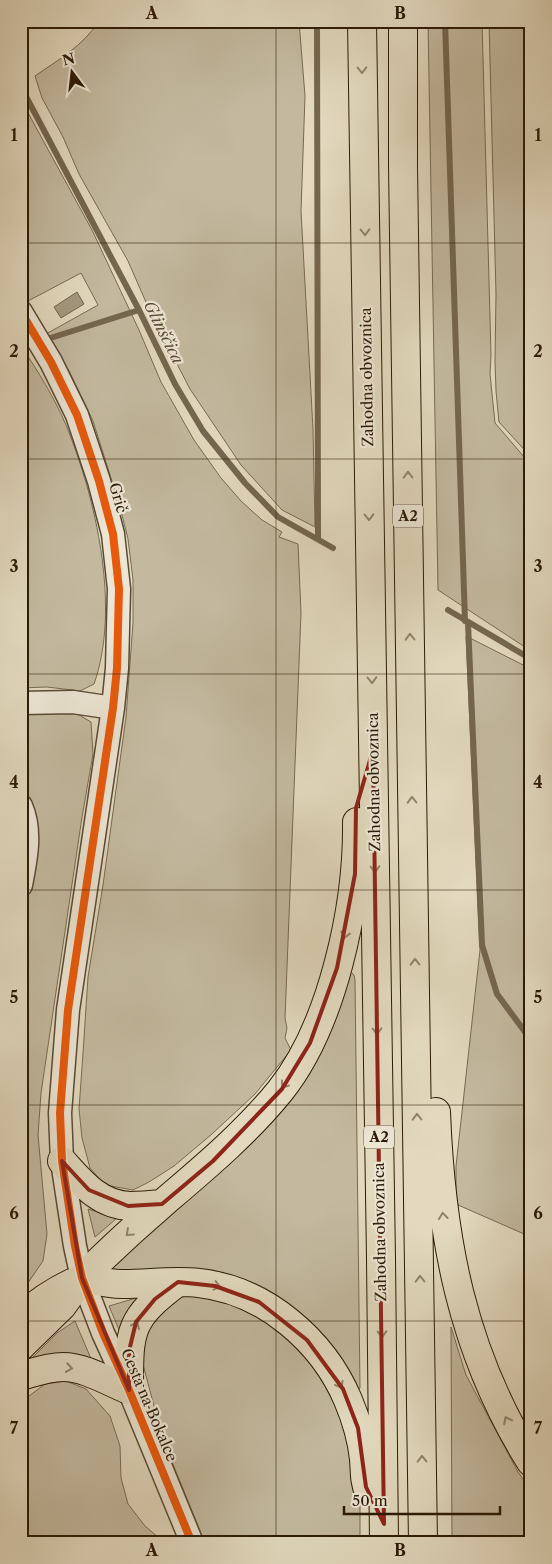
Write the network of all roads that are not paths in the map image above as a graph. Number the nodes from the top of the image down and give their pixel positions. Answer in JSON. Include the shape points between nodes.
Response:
{"nodes":[{"id":1,"x":362,"y":21,"type":"edge"},
{"id":2,"x":403,"y":21,"type":"edge"},
{"id":3,"x":26,"y":320,"type":"edge"},
{"id":4,"x":21,"y":703,"type":"edge"},
{"id":5,"x":113,"y":708,"type":"junction"},
{"id":6,"x":373,"y":750,"type":"junction"},
{"id":7,"x":21,"y":806,"type":"edge"},
{"id":8,"x":21,"y":885,"type":"edge"},
{"id":9,"x":416,"y":1011,"type":"junction"},
{"id":10,"x":62,"y":1161,"type":"junction"},
{"id":11,"x":162,"y":1204,"type":"junction"},
{"id":12,"x":82,"y":1278,"type":"junction"},
{"id":13,"x":178,"y":1282,"type":"junction"},
{"id":14,"x":21,"y":1317,"type":"edge"},
{"id":15,"x":21,"y":1346,"type":"edge"},
{"id":16,"x":21,"y":1376,"type":"edge"},
{"id":17,"x":129,"y":1390,"type":"junction"},
{"id":18,"x":531,"y":1462,"type":"edge"},
{"id":19,"x":384,"y":1533,"type":"edge"},
{"id":20,"x":192,"y":1543,"type":"edge"},
{"id":21,"x":423,"y":1543,"type":"edge"}],
"edges":[{"from":1,"to":6,"type":"main road","name":"Zahodna obvoznica","number":"A2","one_way":true},
{"from":9,"to":2,"type":"main road","number":"A2","one_way":true},
{"from":3,"to":5,"type":"street","name":"Grič","via":[[77,415],[113,534],[119,589]]},
{"from":4,"to":5,"type":"street","via":[[73,702]]},
{"from":5,"to":10,"type":"street","name":"Grič","via":[[68,1010],[60,1113]]},
{"from":6,"to":11,"type":"main road","one_way":true,"via":[[356,808],[355,874],[350,914],[327,1001],[310,1043],[282,1089],[256,1118],[213,1161]]},
{"from":6,"to":19,"type":"main road","name":"Zahodna obvoznica","number":"A2","one_way":true},
{"from":7,"to":8,"type":"street","via":[[27,827],[27,849]]},
{"from":18,"to":9,"type":"main road","one_way":true,"via":[[496,1398],[472,1339],[460,1298],[440,1192],[434,1065]]},
{"from":21,"to":9,"type":"main road","number":"A2","one_way":true},
{"from":10,"to":11,"type":"main road","via":[[88,1190],[113,1203],[128,1206]]},
{"from":10,"to":12,"type":"street","name":"Cesta na Bokalce"},
{"from":11,"to":12,"type":"main road","one_way":true},
{"from":12,"to":13,"type":"main road","via":[[121,1284]]},
{"from":12,"to":14,"type":"main road","via":[[57,1290]]},
{"from":12,"to":15,"type":"main road","via":[[62,1306]]},
{"from":12,"to":17,"type":"street","name":"Cesta na Bokalce"},
{"from":17,"to":13,"type":"main road","one_way":true,"via":[[129,1351],[136,1322],[155,1299]]},
{"from":13,"to":19,"type":"main road","one_way":true,"via":[[215,1286],[259,1302],[287,1320],[318,1352],[343,1389],[354,1415],[362,1444],[366,1487]]},
{"from":16,"to":17,"type":"main road","one_way":true,"via":[[47,1368],[70,1368]]},
{"from":17,"to":20,"type":"street","name":"Cesta na Bokalce"}]}
